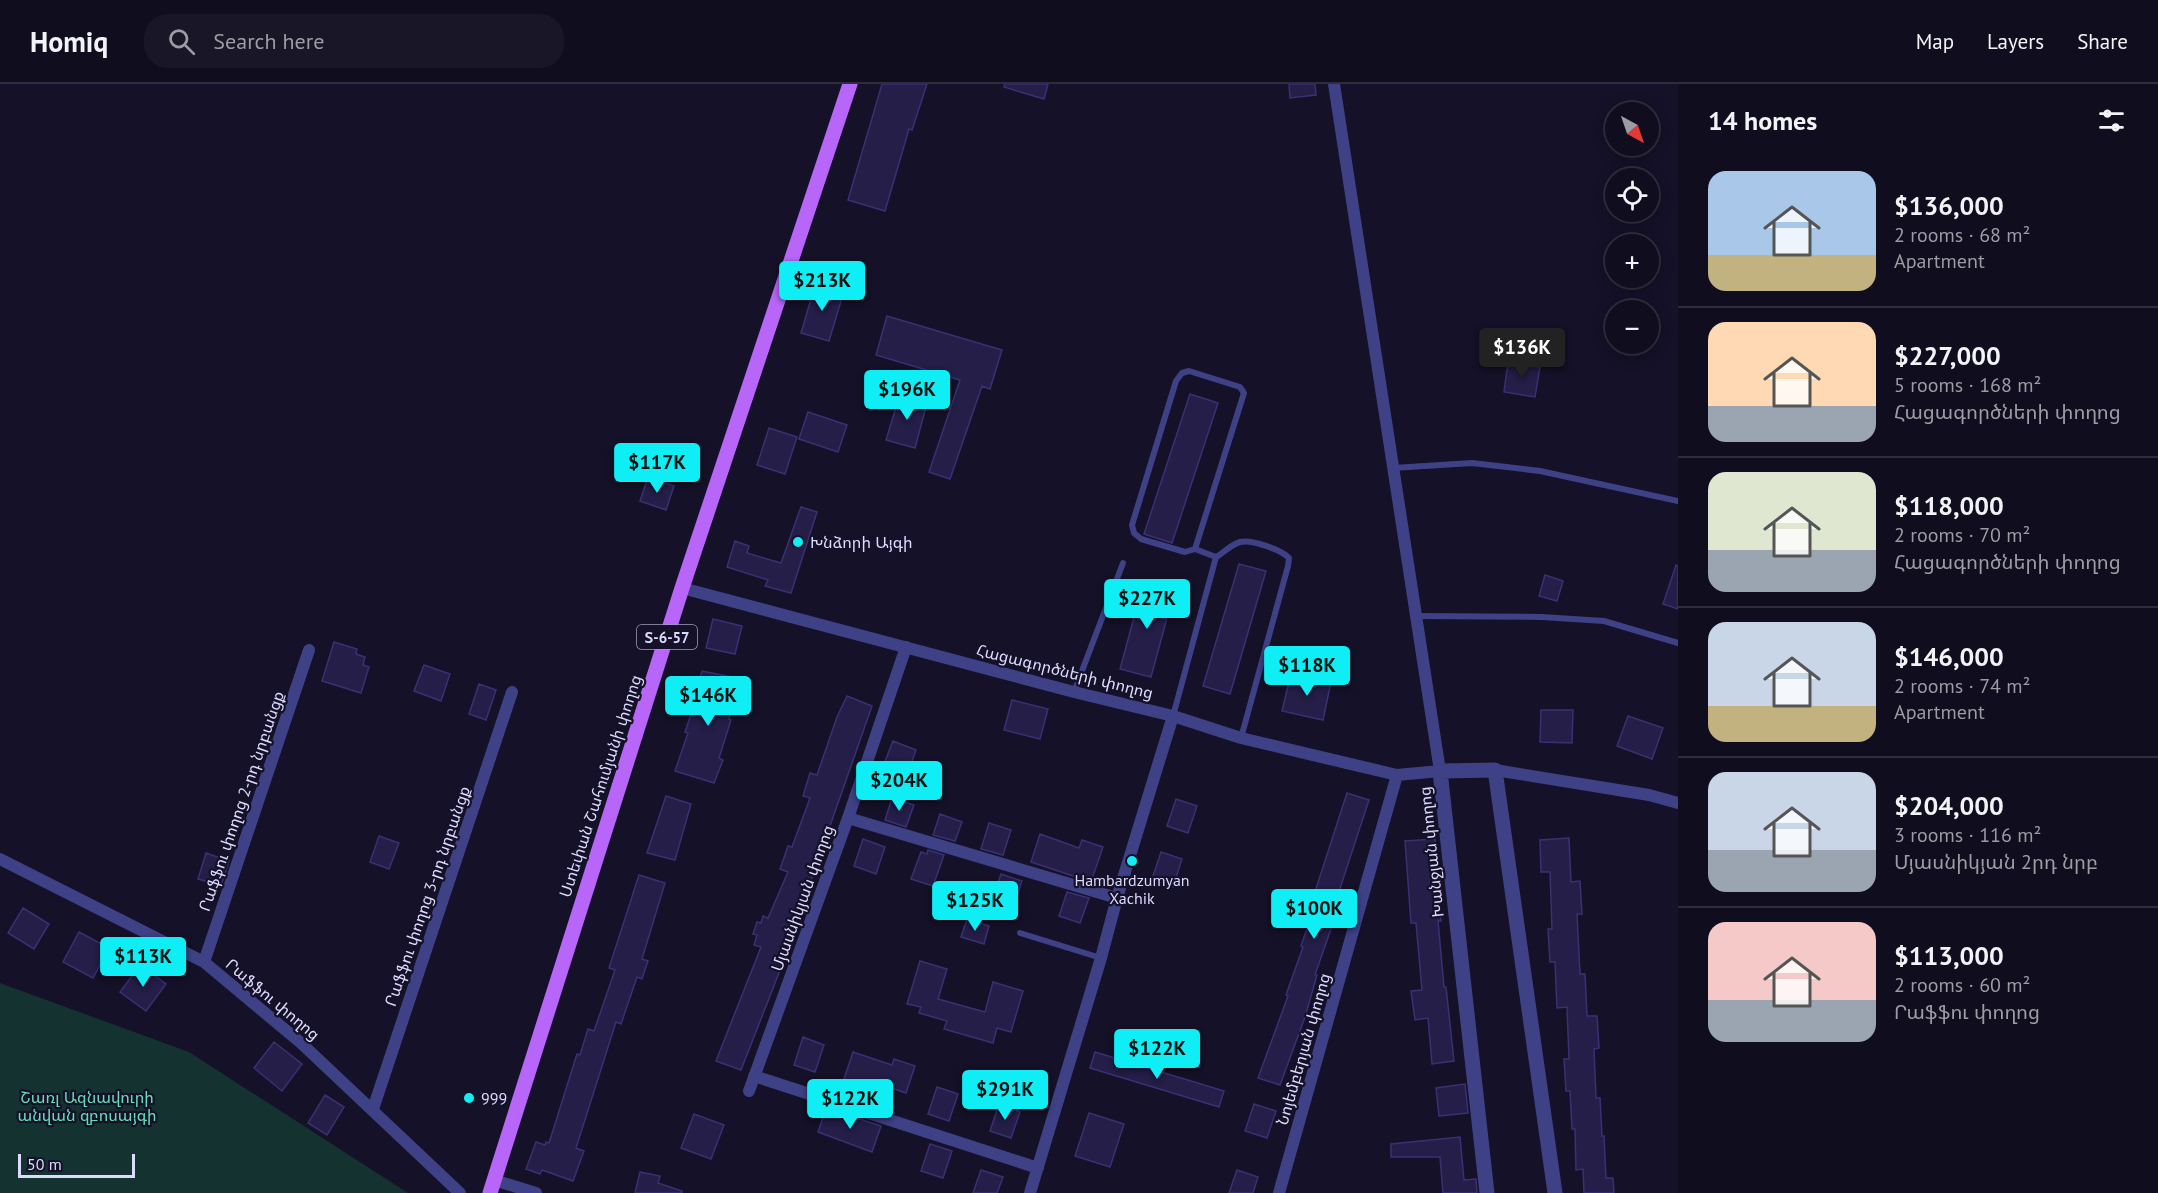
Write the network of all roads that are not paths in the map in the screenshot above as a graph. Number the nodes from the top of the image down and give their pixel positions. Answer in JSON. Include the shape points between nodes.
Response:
{"nodes":[{"id":1,"x":850,"y":84,"type":"edge"},
{"id":2,"x":1334,"y":84,"type":"edge"},
{"id":3,"x":1392,"y":468,"type":"junction"},
{"id":4,"x":1678,"y":501,"type":"edge"},
{"id":5,"x":1195,"y":549,"type":"junction"},
{"id":6,"x":1216,"y":557,"type":"junction"},
{"id":7,"x":1124,"y":563,"type":"dead end"},
{"id":8,"x":682,"y":588,"type":"junction"},
{"id":9,"x":1414,"y":616,"type":"junction"},
{"id":10,"x":1678,"y":643,"type":"edge"},
{"id":11,"x":906,"y":647,"type":"junction"},
{"id":12,"x":309,"y":650,"type":"dead end"},
{"id":13,"x":512,"y":692,"type":"dead end"},
{"id":14,"x":1074,"y":692,"type":"junction"},
{"id":15,"x":1173,"y":716,"type":"junction"},
{"id":16,"x":1241,"y":738,"type":"junction"},
{"id":17,"x":1495,"y":770,"type":"junction"},
{"id":18,"x":1440,"y":771,"type":"junction"},
{"id":19,"x":1397,"y":775,"type":"junction"},
{"id":20,"x":1678,"y":803,"type":"edge"},
{"id":21,"x":848,"y":818,"type":"junction"},
{"id":22,"x":0,"y":859,"type":"edge"},
{"id":23,"x":1117,"y":898,"type":"junction"},
{"id":24,"x":1020,"y":933,"type":"dead end"},
{"id":25,"x":1101,"y":958,"type":"junction"},
{"id":26,"x":204,"y":962,"type":"junction"},
{"id":27,"x":754,"y":1076,"type":"junction"},
{"id":28,"x":749,"y":1091,"type":"dead end"},
{"id":29,"x":373,"y":1109,"type":"junction"},
{"id":30,"x":1038,"y":1168,"type":"junction"},
{"id":31,"x":492,"y":1186,"type":"edge"},
{"id":32,"x":460,"y":1193,"type":"edge"},
{"id":33,"x":536,"y":1193,"type":"edge"},
{"id":34,"x":1030,"y":1193,"type":"edge"},
{"id":35,"x":1279,"y":1193,"type":"edge"},
{"id":36,"x":1487,"y":1193,"type":"edge"},
{"id":37,"x":1555,"y":1193,"type":"edge"}],
"edges":[{"from":1,"to":8,"type":"main road","name":"Ստեփան Շահումյանի փողոց","number":"Տ-6-57"},
{"from":2,"to":3,"type":"street"},
{"from":3,"to":4,"type":"lane","via":[[1472,463],[1540,471]]},
{"from":3,"to":9,"type":"street"},
{"from":5,"to":5,"type":"lane","via":[[1244,393],[1240,387],[1189,371],[1176,381],[1132,525],[1141,539],[1185,552]]},
{"from":5,"to":6,"type":"lane"},
{"from":6,"to":15,"type":"lane"},
{"from":6,"to":16,"type":"lane","via":[[1240,542],[1283,552],[1289,558]]},
{"from":7,"to":14,"type":"lane"},
{"from":8,"to":11,"type":"street","name":"Հացագործների փողոց"},
{"from":8,"to":31,"type":"main road","name":"Ստեփան Շահումյանի փողոց","number":"Տ-6-57"},
{"from":9,"to":10,"type":"lane","via":[[1604,621]]},
{"from":9,"to":18,"type":"street"},
{"from":11,"to":14,"type":"street","name":"Հացագործների փողոց"},
{"from":11,"to":21,"type":"street","name":"Մյասնիկյան փողոց"},
{"from":12,"to":26,"type":"street","name":"Րաֆֆու փողոց 2-րդ նրբանցք"},
{"from":13,"to":29,"type":"street","name":"Րաֆֆու փողոց 3-րդ նրբանցք"},
{"from":14,"to":15,"type":"street","name":"Հացագործների փողոց"},
{"from":15,"to":16,"type":"street","name":"Հացագործների փողոց"},
{"from":15,"to":23,"type":"street"},
{"from":16,"to":19,"type":"street","name":"Հացագործների փողոց"},
{"from":17,"to":18,"type":"street","name":"Խանջյան փողոց"},
{"from":17,"to":20,"type":"street"},
{"from":17,"to":37,"type":"street"},
{"from":18,"to":19,"type":"street","name":"Հացագործների փողոց"},
{"from":18,"to":36,"type":"street","name":"Խանջյան փողոց"},
{"from":19,"to":35,"type":"street","name":"Նոյեմբերյան փողոց"},
{"from":21,"to":23,"type":"street"},
{"from":21,"to":27,"type":"street","name":"Մյասնիկյան փողոց"},
{"from":22,"to":26,"type":"street","name":"Րաֆֆու փողոց"},
{"from":23,"to":25,"type":"street"},
{"from":24,"to":25,"type":"lane"},
{"from":25,"to":30,"type":"street"},
{"from":26,"to":29,"type":"street","name":"Րաֆֆու փողոց"},
{"from":27,"to":28,"type":"street","name":"Մյասնիկյան փողոց"},
{"from":27,"to":30,"type":"street"},
{"from":29,"to":32,"type":"street","name":"Րաֆֆու փողոց"},
{"from":30,"to":34,"type":"street"},
{"from":31,"to":33,"type":"street"}]}
